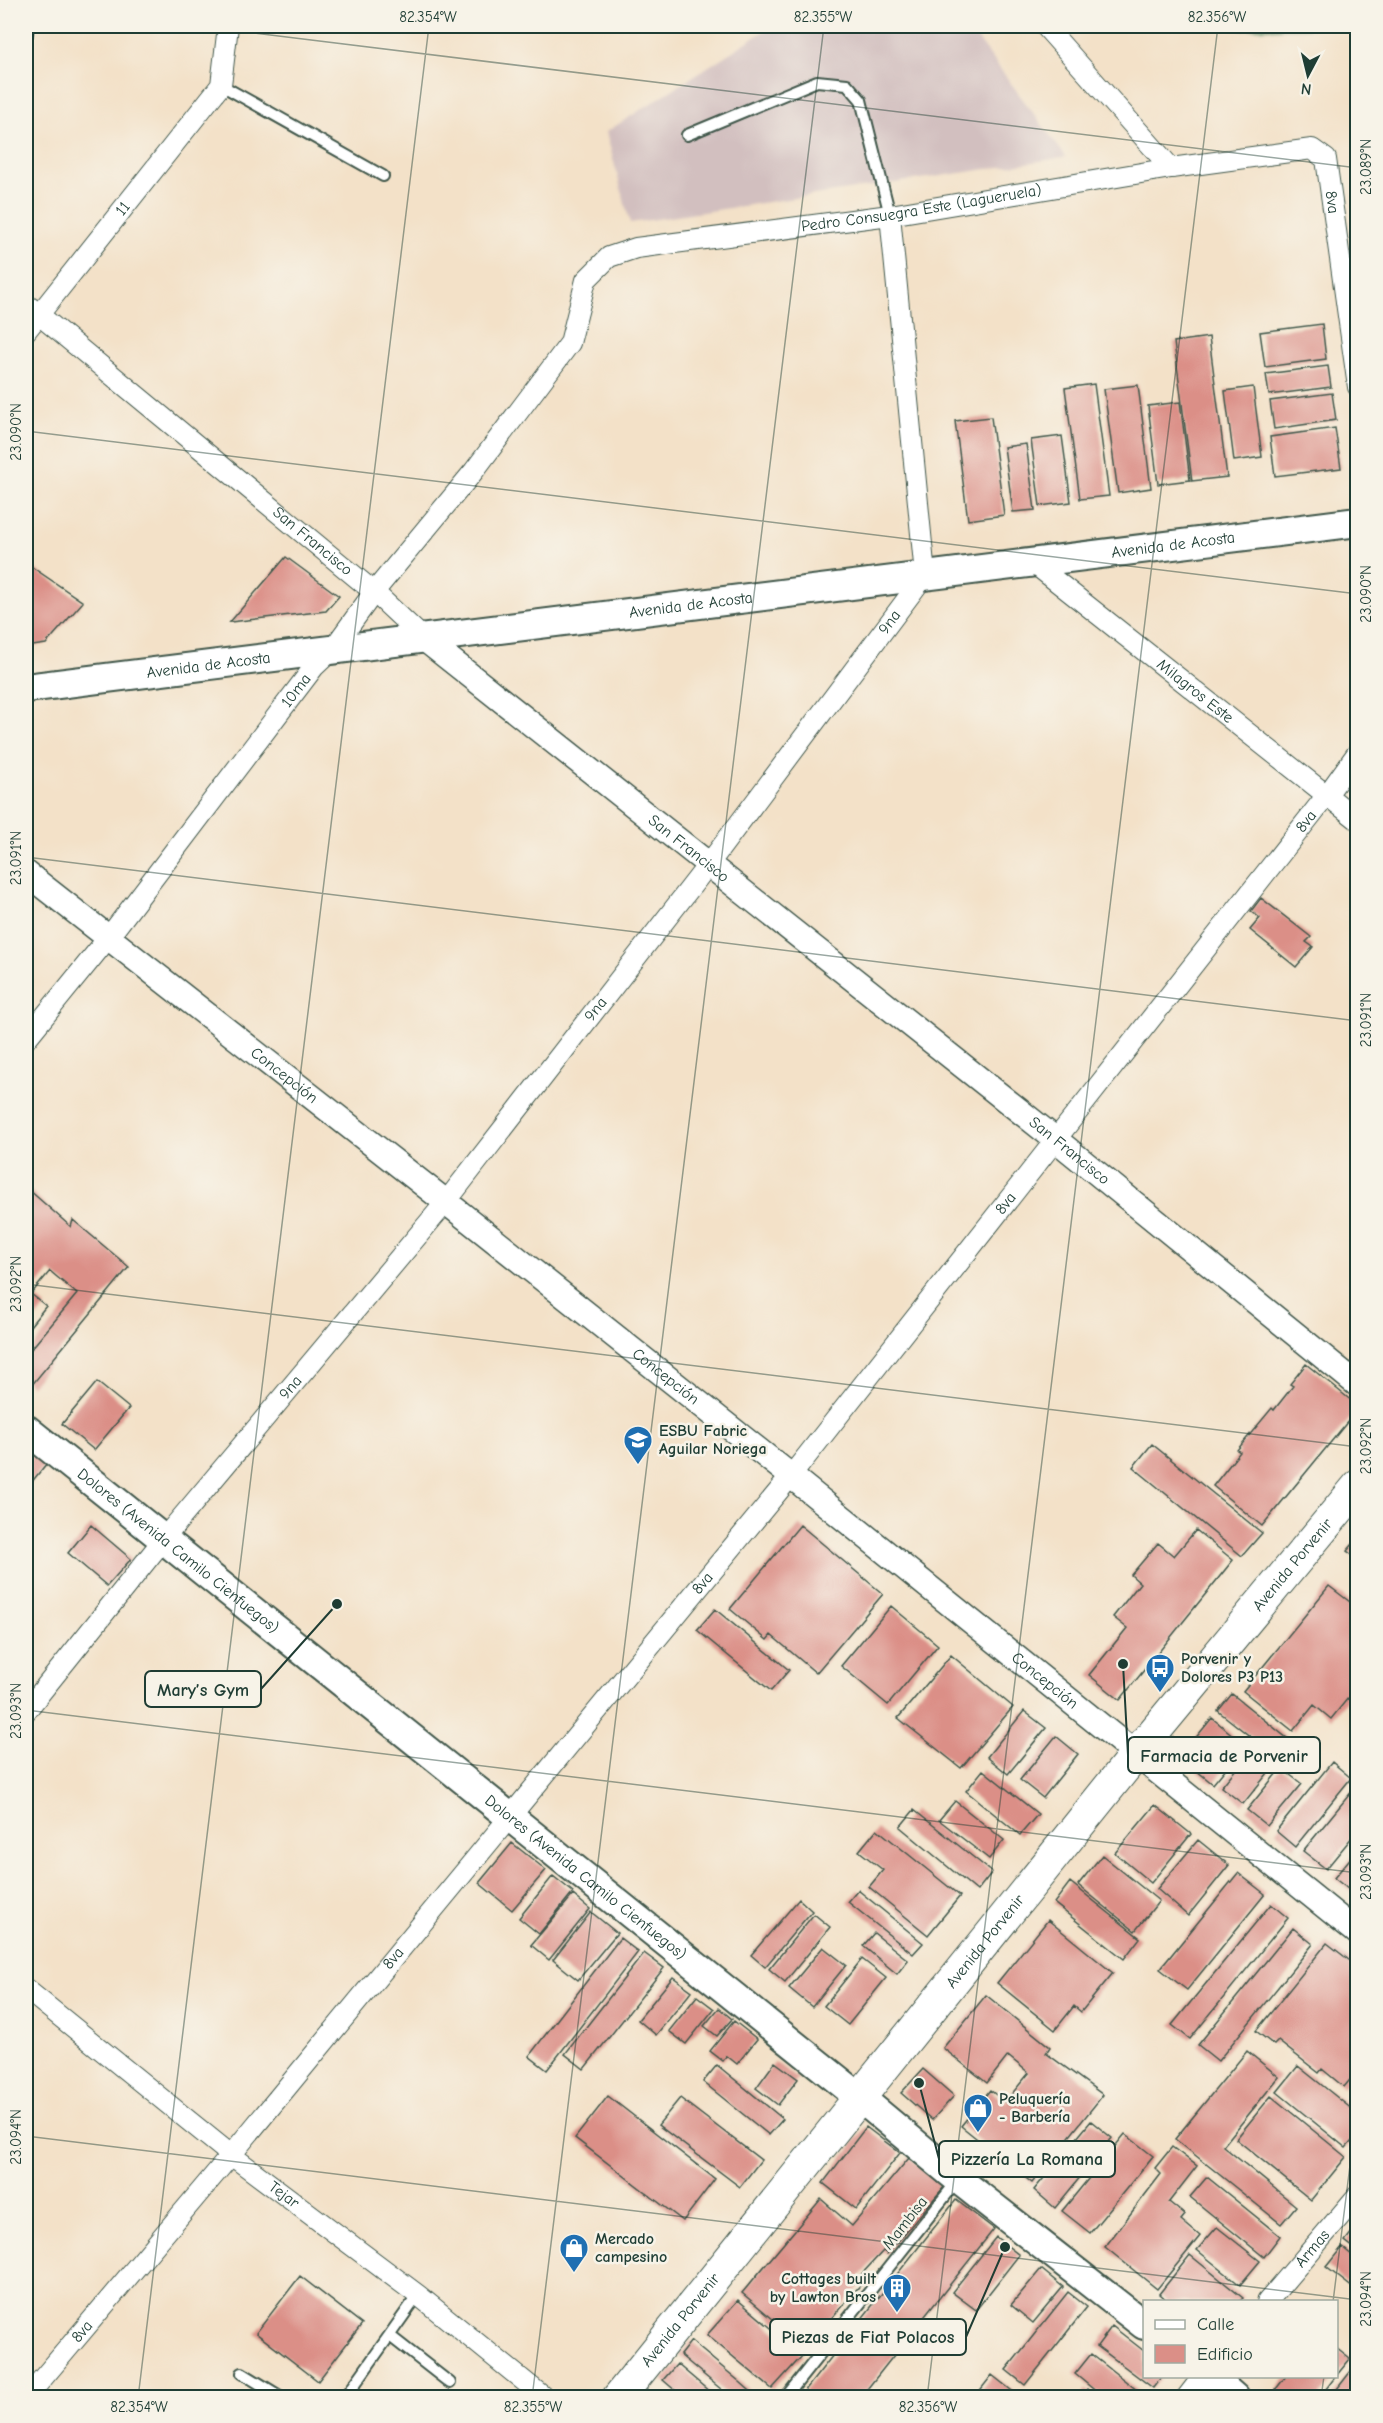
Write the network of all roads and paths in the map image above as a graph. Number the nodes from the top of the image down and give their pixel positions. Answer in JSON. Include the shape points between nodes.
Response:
{"nodes":[{"id":1,"x":228,"y":26,"type":"edge"},
{"id":2,"x":1045,"y":26,"type":"edge"},
{"id":3,"x":221,"y":85,"type":"junction"},
{"id":4,"x":687,"y":135,"type":"dead end"},
{"id":5,"x":1326,"y":159,"type":"joint"},
{"id":6,"x":1171,"y":168,"type":"junction"},
{"id":7,"x":383,"y":176,"type":"dead end"},
{"id":8,"x":890,"y":215,"type":"junction"},
{"id":9,"x":32,"y":309,"type":"edge"},
{"id":10,"x":26,"y":331,"type":"edge"},
{"id":11,"x":570,"y":344,"type":"joint"},
{"id":12,"x":1358,"y":387,"type":"edge"},
{"id":13,"x":1358,"y":522,"type":"edge"},
{"id":14,"x":1032,"y":562,"type":"junction"},
{"id":15,"x":925,"y":576,"type":"junction"},
{"id":16,"x":374,"y":592,"type":"junction"},
{"id":17,"x":423,"y":638,"type":"junction"},
{"id":18,"x":332,"y":650,"type":"junction"},
{"id":19,"x":26,"y":688,"type":"edge"},
{"id":20,"x":1358,"y":752,"type":"edge"},
{"id":21,"x":1327,"y":795,"type":"junction"},
{"id":22,"x":1358,"y":820,"type":"edge"},
{"id":23,"x":708,"y":865,"type":"junction"},
{"id":24,"x":26,"y":873,"type":"edge"},
{"id":25,"x":108,"y":938,"type":"junction"},
{"id":26,"x":26,"y":1039,"type":"edge"},
{"id":27,"x":1055,"y":1139,"type":"junction"},
{"id":28,"x":446,"y":1202,"type":"junction"},
{"id":29,"x":1358,"y":1385,"type":"edge"},
{"id":30,"x":26,"y":1429,"type":"edge"},
{"id":31,"x":791,"y":1476,"type":"junction"},
{"id":32,"x":1358,"y":1486,"type":"edge"},
{"id":33,"x":164,"y":1539,"type":"junction"},
{"id":34,"x":26,"y":1712,"type":"edge"},
{"id":35,"x":1134,"y":1755,"type":"junction"},
{"id":36,"x":510,"y":1818,"type":"junction"},
{"id":37,"x":1358,"y":1933,"type":"edge"},
{"id":38,"x":26,"y":1989,"type":"edge"},
{"id":39,"x":858,"y":2096,"type":"junction"},
{"id":40,"x":231,"y":2156,"type":"junction"},
{"id":41,"x":959,"y":2180,"type":"junction"},
{"id":42,"x":1358,"y":2195,"type":"edge"},
{"id":43,"x":418,"y":2295,"type":"junction"},
{"id":44,"x":1268,"y":2300,"type":"edge"},
{"id":45,"x":1143,"y":2324,"type":"edge"},
{"id":46,"x":390,"y":2336,"type":"junction"},
{"id":47,"x":242,"y":2373,"type":"dead end"},
{"id":48,"x":1201,"y":2378,"type":"edge"},
{"id":49,"x":1212,"y":2378,"type":"edge"},
{"id":50,"x":450,"y":2383,"type":"dead end"},
{"id":51,"x":26,"y":2397,"type":"edge"},
{"id":52,"x":283,"y":2397,"type":"edge"},
{"id":53,"x":345,"y":2397,"type":"edge"},
{"id":54,"x":545,"y":2397,"type":"edge"},
{"id":55,"x":618,"y":2397,"type":"edge"},
{"id":56,"x":785,"y":2397,"type":"edge"},
{"id":57,"x":1186,"y":2397,"type":"edge"},
{"id":58,"x":1235,"y":2397,"type":"edge"}],
"edges":[{"from":1,"to":3,"type":"street"},
{"from":2,"to":6,"type":"street"},
{"from":3,"to":7,"type":"lane"},
{"from":3,"to":9,"type":"street","name":"11"},
{"from":4,"to":8,"type":"lane","via":[[817,81],[847,84],[861,100]]},
{"from":5,"to":6,"type":"street","name":"Pedro Consuegra Este (Lagueruela)","via":[[1312,149]]},
{"from":5,"to":12,"type":"street","name":"8va"},
{"from":6,"to":8,"type":"street","name":"Pedro Consuegra Este (Lagueruela)"},
{"from":8,"to":11,"type":"street","name":"Pedro Consuegra Este (Lagueruela)","via":[[636,248],[609,257],[586,280]]},
{"from":8,"to":15,"type":"street"},
{"from":9,"to":10,"type":"street","name":"11"},
{"from":9,"to":16,"type":"street","name":"San Francisco"},
{"from":11,"to":16,"type":"street","name":"10ma","via":[[474,471]]},
{"from":13,"to":14,"type":"main road","name":"Avenida de Acosta"},
{"from":14,"to":15,"type":"main road","name":"Avenida de Acosta"},
{"from":14,"to":21,"type":"street","name":"Milagros Este"},
{"from":15,"to":17,"type":"main road","name":"Avenida de Acosta"},
{"from":15,"to":23,"type":"street","name":"9na"},
{"from":16,"to":17,"type":"street","name":"San Francisco"},
{"from":16,"to":18,"type":"street","name":"10ma"},
{"from":17,"to":18,"type":"main road","name":"Avenida de Acosta"},
{"from":17,"to":23,"type":"street","name":"San Francisco"},
{"from":18,"to":19,"type":"main road","name":"Avenida de Acosta"},
{"from":18,"to":25,"type":"street","name":"10ma","via":[[314,667]]},
{"from":20,"to":21,"type":"street","name":"8va"},
{"from":21,"to":22,"type":"street","name":"Milagros Este"},
{"from":21,"to":27,"type":"street","name":"8va"},
{"from":23,"to":27,"type":"street","name":"San Francisco"},
{"from":23,"to":28,"type":"street","name":"9na"},
{"from":24,"to":25,"type":"street","name":"Concepción"},
{"from":25,"to":26,"type":"street","name":"10ma"},
{"from":25,"to":28,"type":"street","name":"Concepción"},
{"from":27,"to":29,"type":"street","name":"San Francisco"},
{"from":27,"to":31,"type":"street","name":"8va"},
{"from":28,"to":31,"type":"street","name":"Concepción"},
{"from":28,"to":33,"type":"street","name":"9na"},
{"from":30,"to":33,"type":"main road","name":"Dolores (Avenida Camilo Cienfuegos)"},
{"from":31,"to":35,"type":"street","name":"Concepción"},
{"from":31,"to":36,"type":"street","name":"8va"},
{"from":32,"to":35,"type":"main road","name":"Avenida Porvenir"},
{"from":33,"to":34,"type":"street","name":"9na"},
{"from":33,"to":36,"type":"main road","name":"Dolores (Avenida Camilo Cienfuegos)"},
{"from":35,"to":37,"type":"street","name":"Concepción"},
{"from":35,"to":39,"type":"main road","name":"Avenida Porvenir"},
{"from":36,"to":39,"type":"main road","name":"Dolores (Avenida Camilo Cienfuegos)"},
{"from":36,"to":40,"type":"street","name":"8va"},
{"from":38,"to":40,"type":"street","name":"Tejar"},
{"from":39,"to":41,"type":"main road","name":"Dolores (Avenida Camilo Cienfuegos)"},
{"from":39,"to":55,"type":"main road","name":"Avenida Porvenir"},
{"from":40,"to":43,"type":"street","name":"Tejar"},
{"from":40,"to":51,"type":"street","name":"8va"},
{"from":41,"to":45,"type":"main road","name":"Dolores (Avenida Camilo Cienfuegos)"},
{"from":41,"to":56,"type":"lane","name":"Mambisa"},
{"from":42,"to":44,"type":"street","name":"Armas"},
{"from":43,"to":46,"type":"lane"},
{"from":43,"to":54,"type":"street","name":"Tejar"},
{"from":46,"to":50,"type":"lane"},
{"from":46,"to":53,"type":"lane"},
{"from":47,"to":52,"type":"lane"},
{"from":48,"to":57,"type":"street"},
{"from":49,"to":58,"type":"main road"}]}
